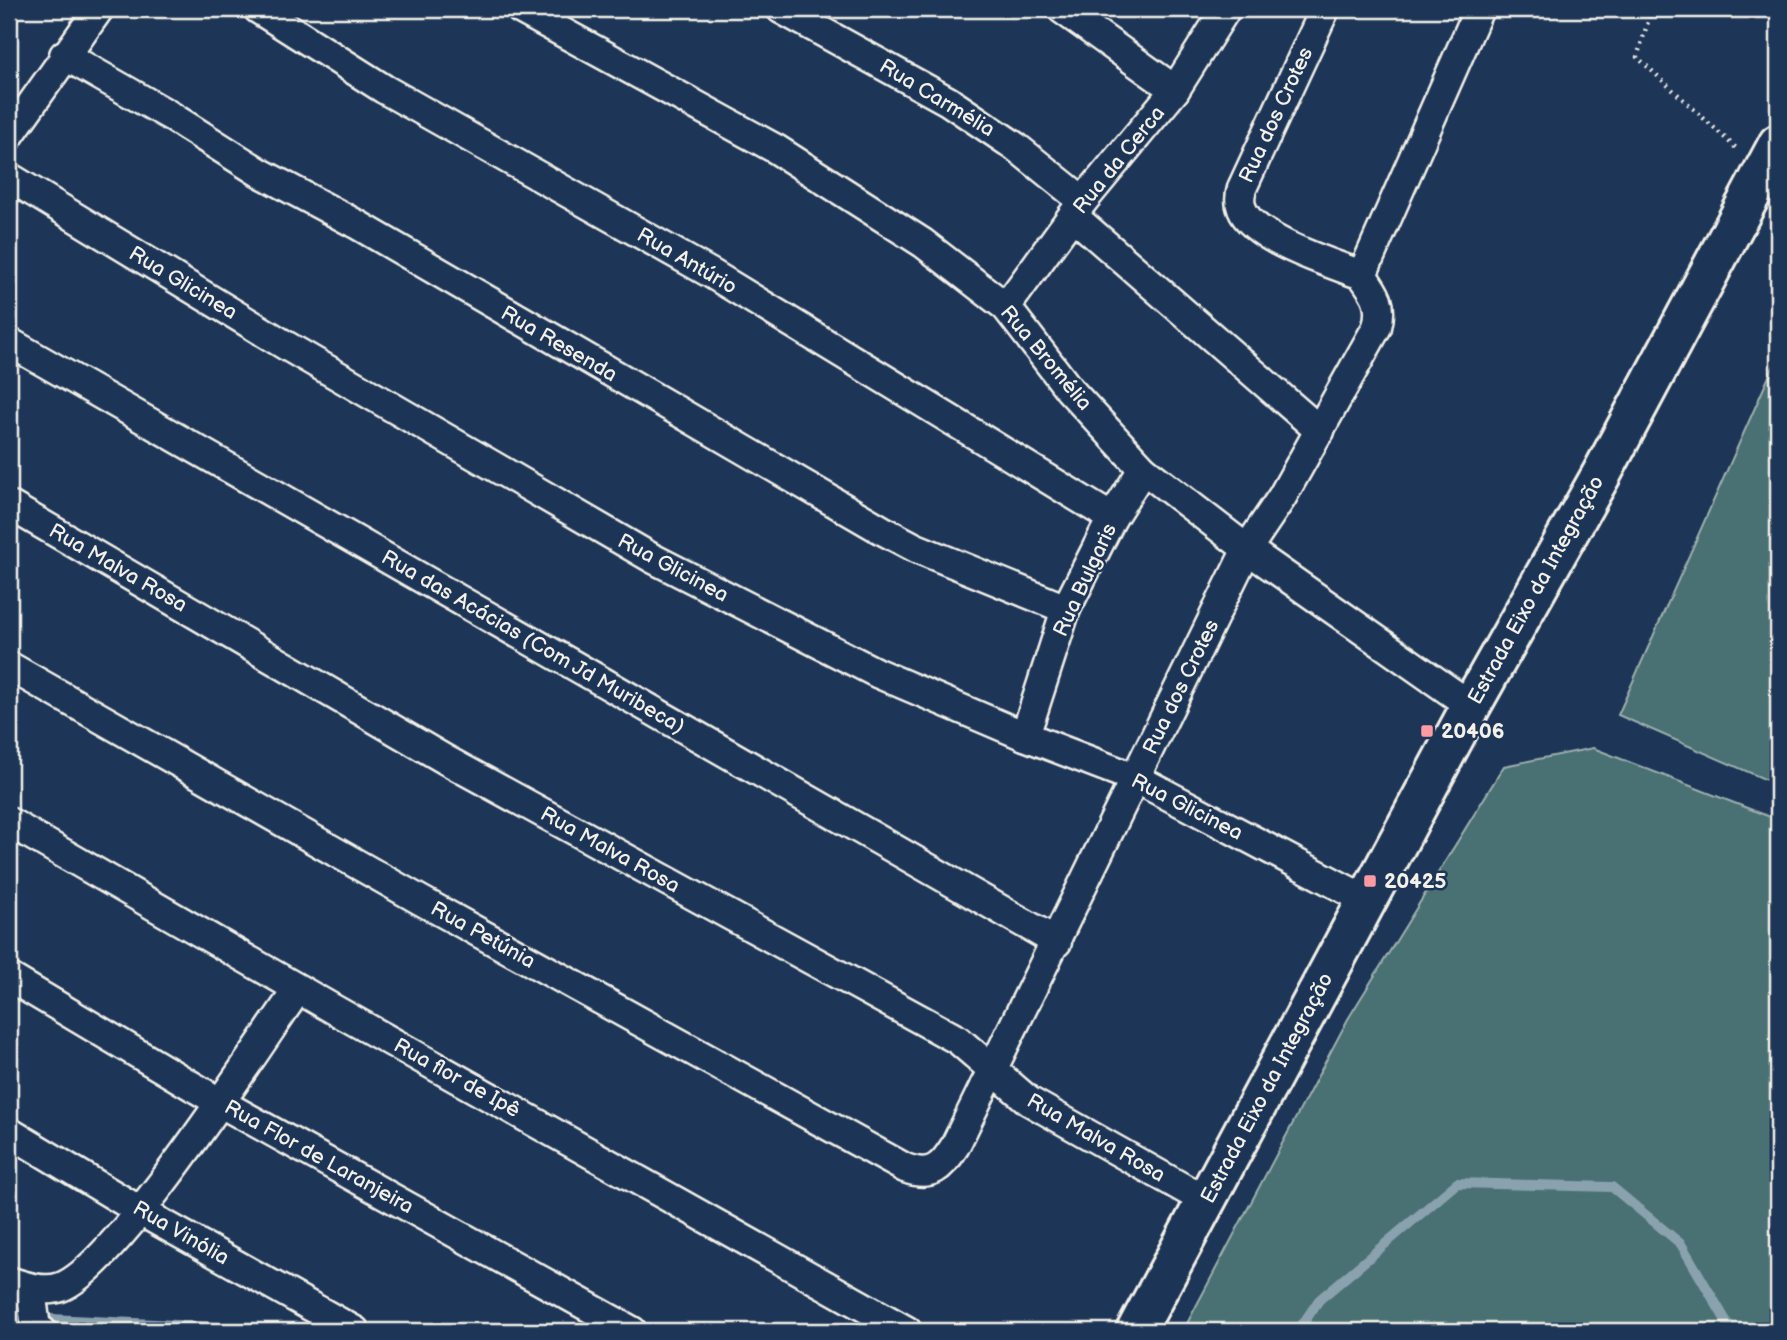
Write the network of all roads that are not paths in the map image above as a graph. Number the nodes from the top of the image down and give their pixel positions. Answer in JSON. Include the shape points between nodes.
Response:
{"nodes":[{"id":1,"x":99,"y":9,"type":"edge"},
{"id":2,"x":258,"y":9,"type":"edge"},
{"id":3,"x":520,"y":9,"type":"edge"},
{"id":4,"x":781,"y":9,"type":"edge"},
{"id":5,"x":1062,"y":9,"type":"edge"},
{"id":6,"x":1226,"y":9,"type":"edge"},
{"id":7,"x":1325,"y":9,"type":"edge"},
{"id":8,"x":1479,"y":9,"type":"edge"},
{"id":9,"x":64,"y":55,"type":"junction"},
{"id":10,"x":1175,"y":90,"type":"junction"},
{"id":11,"x":9,"y":136,"type":"edge"},
{"id":12,"x":1771,"y":158,"type":"edge"},
{"id":13,"x":9,"y":177,"type":"edge"},
{"id":14,"x":1078,"y":208,"type":"junction"},
{"id":15,"x":1362,"y":275,"type":"junction"},
{"id":16,"x":1006,"y":307,"type":"junction"},
{"id":17,"x":9,"y":342,"type":"edge"},
{"id":18,"x":1320,"y":431,"type":"junction"},
{"id":19,"x":1143,"y":469,"type":"junction"},
{"id":20,"x":9,"y":505,"type":"edge"},
{"id":21,"x":1112,"y":518,"type":"junction"},
{"id":22,"x":1247,"y":549,"type":"junction"},
{"id":23,"x":1066,"y":609,"type":"junction"},
{"id":24,"x":9,"y":666,"type":"edge"},
{"id":25,"x":1471,"y":706,"type":"junction"},
{"id":26,"x":1025,"y":736,"type":"junction"},
{"id":27,"x":1137,"y":779,"type":"junction"},
{"id":28,"x":9,"y":822,"type":"edge"},
{"id":29,"x":1368,"y":901,"type":"junction"},
{"id":30,"x":1057,"y":942,"type":"junction"},
{"id":31,"x":9,"y":976,"type":"edge"},
{"id":32,"x":298,"y":989,"type":"junction"},
{"id":33,"x":992,"y":1069,"type":"junction"},
{"id":34,"x":219,"y":1102,"type":"junction"},
{"id":35,"x":9,"y":1132,"type":"edge"},
{"id":36,"x":955,"y":1146,"type":"joint"},
{"id":37,"x":1206,"y":1201,"type":"junction"},
{"id":38,"x":140,"y":1211,"type":"junction"},
{"id":39,"x":20,"y":1285,"type":"edge"},
{"id":40,"x":893,"y":1327,"type":"edge"},
{"id":41,"x":39,"y":1330,"type":"edge"},
{"id":42,"x":355,"y":1331,"type":"edge"},
{"id":43,"x":632,"y":1331,"type":"edge"},
{"id":44,"x":1136,"y":1331,"type":"edge"}],
"edges":[{"from":1,"to":9,"type":"street"},
{"from":2,"to":21,"type":"street","name":"Rua Antúrio","via":[[384,89],[712,274]]},
{"from":3,"to":16,"type":"street","name":"Rua Bromélia","via":[[776,149],[922,243]]},
{"from":4,"to":14,"type":"street","name":"Rua Carmélia","via":[[948,101],[1016,147]]},
{"from":5,"to":10,"type":"street"},
{"from":6,"to":10,"type":"street","name":"Rua da Cerca"},
{"from":7,"to":15,"type":"street","name":"Rua dos Crotes","via":[[1240,199],[1242,211],[1266,233]]},
{"from":8,"to":15,"type":"street"},
{"from":9,"to":11,"type":"street"},
{"from":9,"to":23,"type":"street","name":"Rua Resenda","via":[[882,530]]},
{"from":10,"to":14,"type":"street","name":"Rua da Cerca"},
{"from":12,"to":25,"type":"main road","name":"Estrada Eixo da Integração"},
{"from":13,"to":26,"type":"street","name":"Rua Glicinea","via":[[297,353],[652,558],[877,673]]},
{"from":14,"to":16,"type":"street","name":"Rua da Cerca"},
{"from":14,"to":18,"type":"street","name":"Rua Carmélia"},
{"from":15,"to":18,"type":"street","name":"Rua dos Crotes","via":[[1377,294],[1381,309],[1377,327]]},
{"from":16,"to":19,"type":"street","name":"Rua Bromélia","via":[[1069,390]]},
{"from":17,"to":30,"type":"street","name":"Rua das Acácias (Com Jd Muribeca)"},
{"from":18,"to":22,"type":"street","name":"Rua dos Crotes"},
{"from":19,"to":21,"type":"street","name":"Rua Bulgaris"},
{"from":19,"to":22,"type":"street","name":"Rua Bromélia"},
{"from":20,"to":33,"type":"street","name":"Rua Malva Rosa","via":[[446,760],[958,1040]]},
{"from":21,"to":23,"type":"street","name":"Rua Bulgaris"},
{"from":22,"to":25,"type":"street","name":"Rua Bromélia"},
{"from":22,"to":27,"type":"street","name":"Rua dos Crotes"},
{"from":23,"to":26,"type":"street","name":"Rua Bulgaris"},
{"from":24,"to":36,"type":"street","name":"Rua Petúnia","via":[[905,1168],[931,1172],[942,1166]]},
{"from":25,"to":29,"type":"main road","name":"Estrada Eixo da Integração"},
{"from":26,"to":27,"type":"street","name":"Rua Glicinea"},
{"from":27,"to":29,"type":"street","name":"Rua Glicinea"},
{"from":27,"to":30,"type":"street","name":"Rua dos Crotes"},
{"from":28,"to":32,"type":"street","name":"Rua flor de Ipê"},
{"from":29,"to":37,"type":"main road","name":"Estrada Eixo da Integração"},
{"from":30,"to":33,"type":"street","name":"Rua dos Crotes"},
{"from":31,"to":34,"type":"street","name":"Rua Flor de Laranjeira"},
{"from":32,"to":34,"type":"street"},
{"from":32,"to":40,"type":"street","name":"Rua flor de Ipê"},
{"from":33,"to":36,"type":"street","name":"Rua dos Crotes"},
{"from":33,"to":37,"type":"street","name":"Rua Malva Rosa","via":[[1029,1101]]},
{"from":34,"to":38,"type":"street"},
{"from":34,"to":43,"type":"street","name":"Rua Flor de Laranjeira"},
{"from":35,"to":38,"type":"street","name":"Rua Vinólia"},
{"from":37,"to":44,"type":"main road","name":"Estrada Eixo da Integração"},
{"from":38,"to":39,"type":"street","via":[[94,1263],[60,1287]]},
{"from":38,"to":42,"type":"street","name":"Rua Vinólia"},
{"from":39,"to":41,"type":"street"}]}
